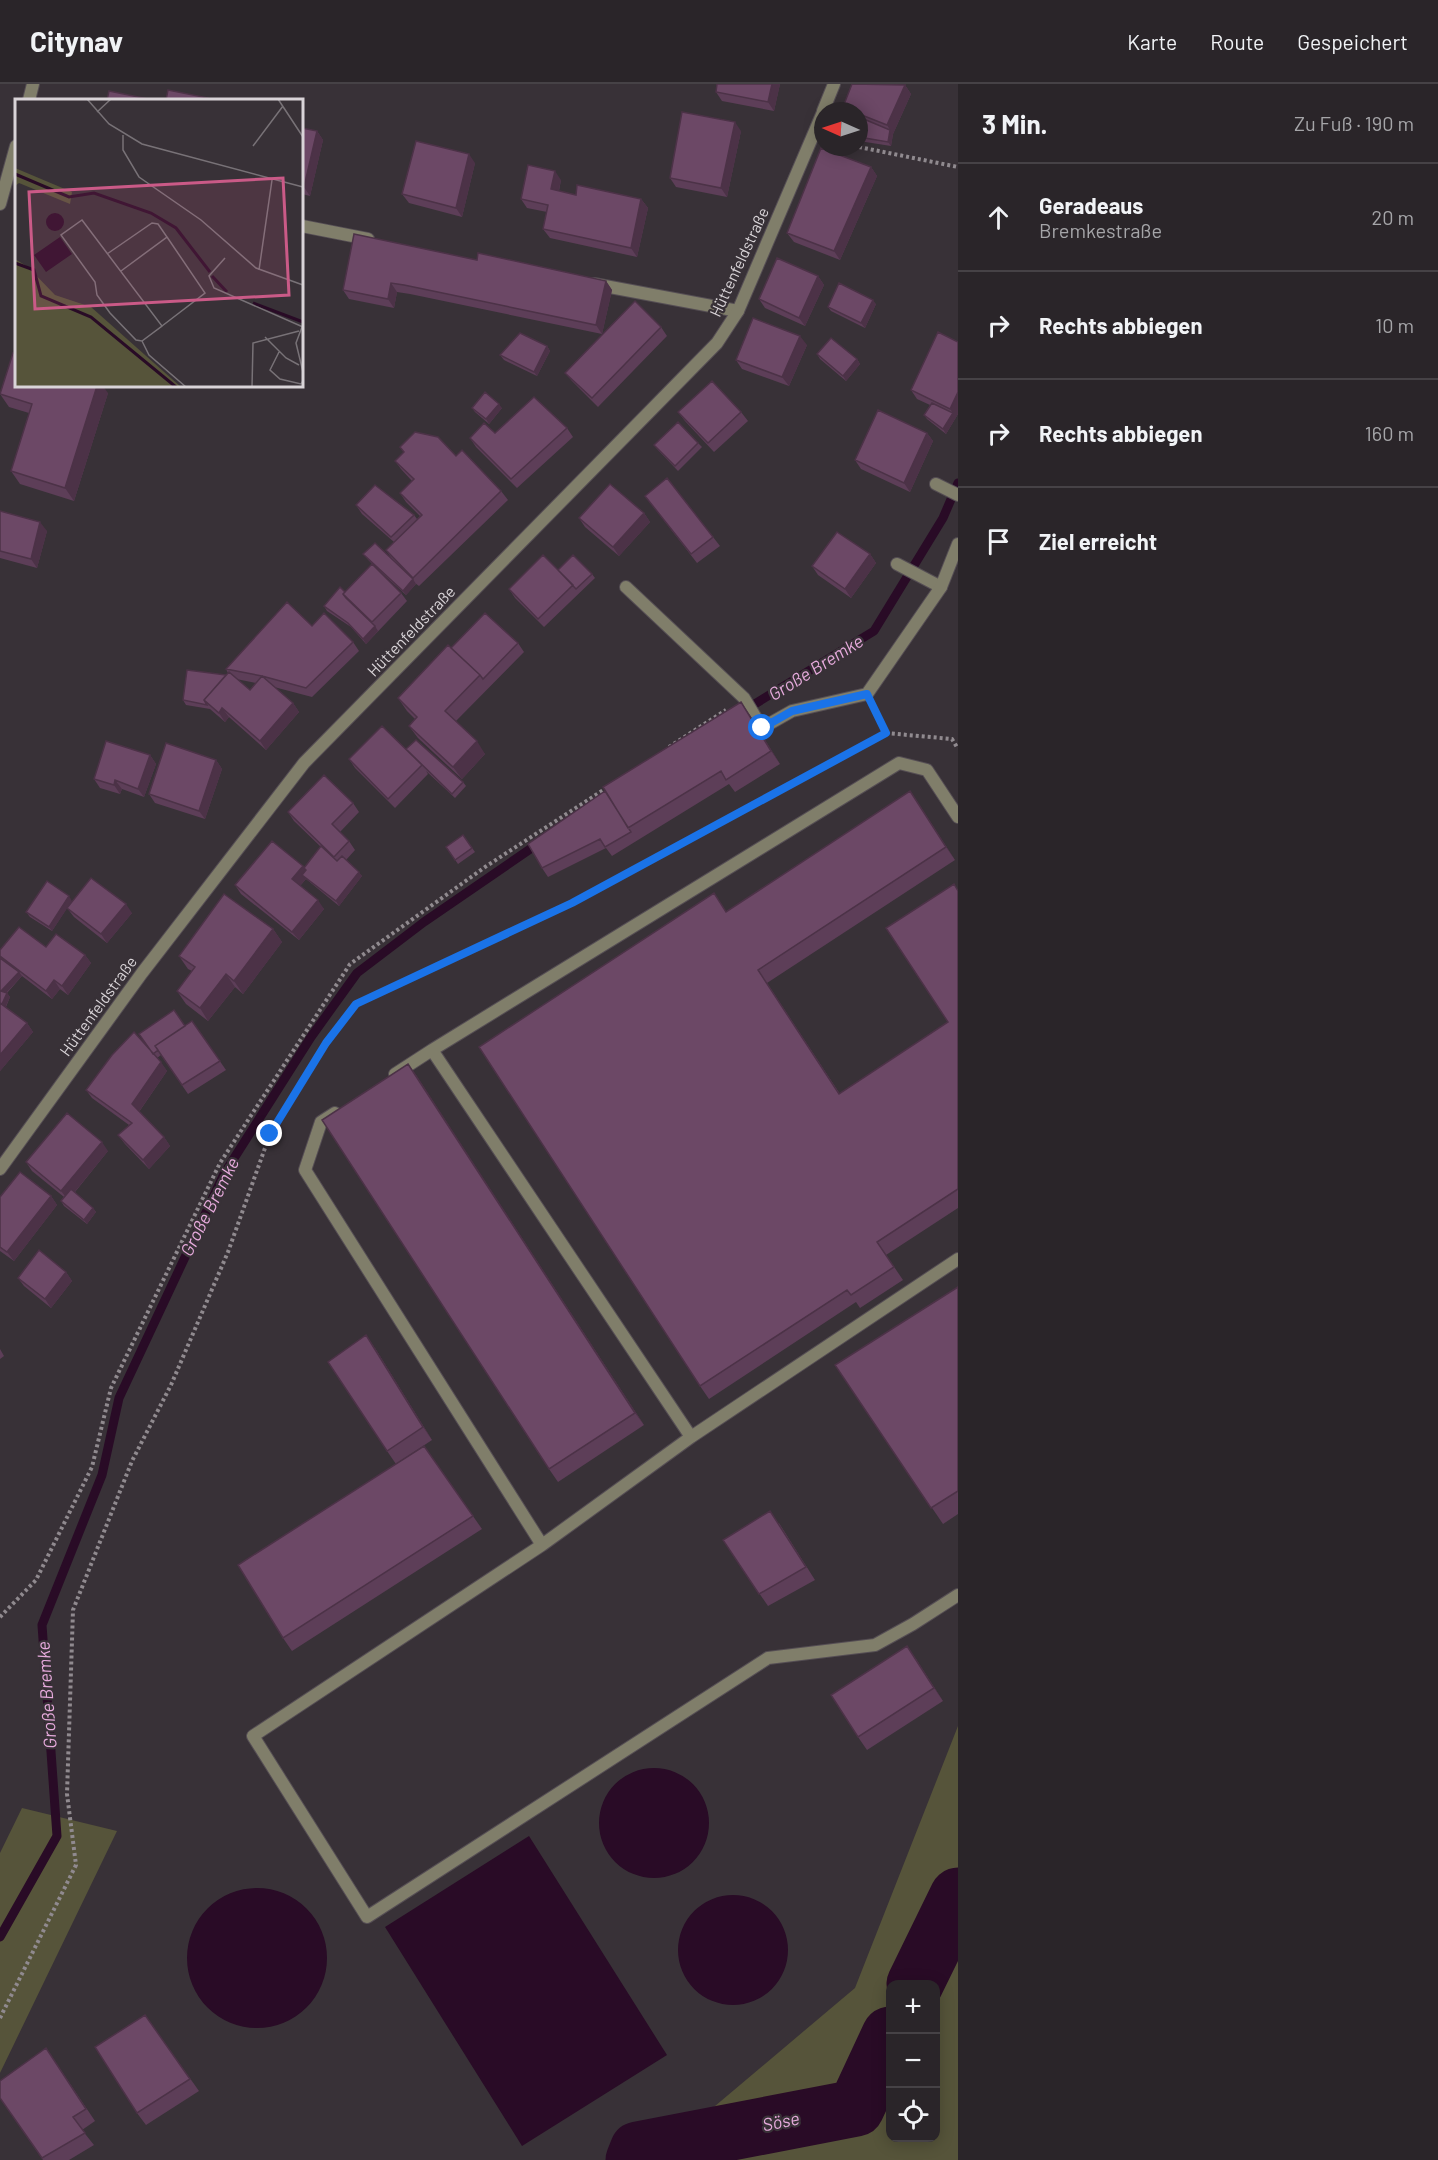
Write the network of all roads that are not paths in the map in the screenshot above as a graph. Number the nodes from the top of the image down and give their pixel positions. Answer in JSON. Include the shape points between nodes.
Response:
{"nodes":[{"id":1,"x":33,"y":84,"type":"edge"},
{"id":2,"x":834,"y":84,"type":"edge"},
{"id":3,"x":29,"y":99,"type":"edge"},
{"id":4,"x":827,"y":102,"type":"edge"},
{"id":5,"x":814,"y":132,"type":"edge"},
{"id":6,"x":15,"y":154,"type":"edge"},
{"id":7,"x":13,"y":170,"type":"edge"},
{"id":8,"x":0,"y":204,"type":"edge"},
{"id":9,"x":303,"y":226,"type":"edge"},
{"id":10,"x":382,"y":242,"type":"edge"},
{"id":11,"x":577,"y":280,"type":"edge"},
{"id":12,"x":738,"y":311,"type":"junction"},
{"id":13,"x":936,"y":484,"type":"dead end"},
{"id":14,"x":958,"y":495,"type":"edge"},
{"id":15,"x":958,"y":544,"type":"edge"},
{"id":16,"x":897,"y":564,"type":"dead end"},
{"id":17,"x":626,"y":587,"type":"dead end"},
{"id":18,"x":940,"y":587,"type":"junction"},
{"id":19,"x":958,"y":817,"type":"edge"},
{"id":20,"x":432,"y":1050,"type":"junction"},
{"id":21,"x":381,"y":1083,"type":"edge"},
{"id":22,"x":341,"y":1109,"type":"edge"},
{"id":23,"x":0,"y":1169,"type":"edge"},
{"id":24,"x":958,"y":1259,"type":"edge"},
{"id":25,"x":691,"y":1437,"type":"junction"},
{"id":26,"x":542,"y":1545,"type":"junction"},
{"id":27,"x":958,"y":1595,"type":"edge"}],
"edges":[{"from":1,"to":3,"type":"street"},
{"from":2,"to":4,"type":"street","name":"Hüttenfeldstraße"},
{"from":5,"to":12,"type":"street","name":"Hüttenfeldstraße"},
{"from":6,"to":7,"type":"street"},
{"from":7,"to":8,"type":"street"},
{"from":9,"to":10,"type":"street"},
{"from":11,"to":12,"type":"street"},
{"from":12,"to":23,"type":"street","name":"Hüttenfeldstraße","via":[[717,343],[304,763],[142,973]]},
{"from":13,"to":14,"type":"street"},
{"from":15,"to":18,"type":"street"},
{"from":16,"to":18,"type":"street"},
{"from":17,"to":18,"type":"street","via":[[744,698],[762,728],[792,711],[867,694]]},
{"from":19,"to":20,"type":"street","via":[[927,770],[899,763]]},
{"from":20,"to":21,"type":"street"},
{"from":20,"to":25,"type":"street"},
{"from":22,"to":26,"type":"street","via":[[321,1122],[305,1170]]},
{"from":24,"to":25,"type":"street"},
{"from":25,"to":26,"type":"street"},
{"from":26,"to":27,"type":"street","via":[[253,1736],[367,1917],[768,1658],[875,1645]]}]}
